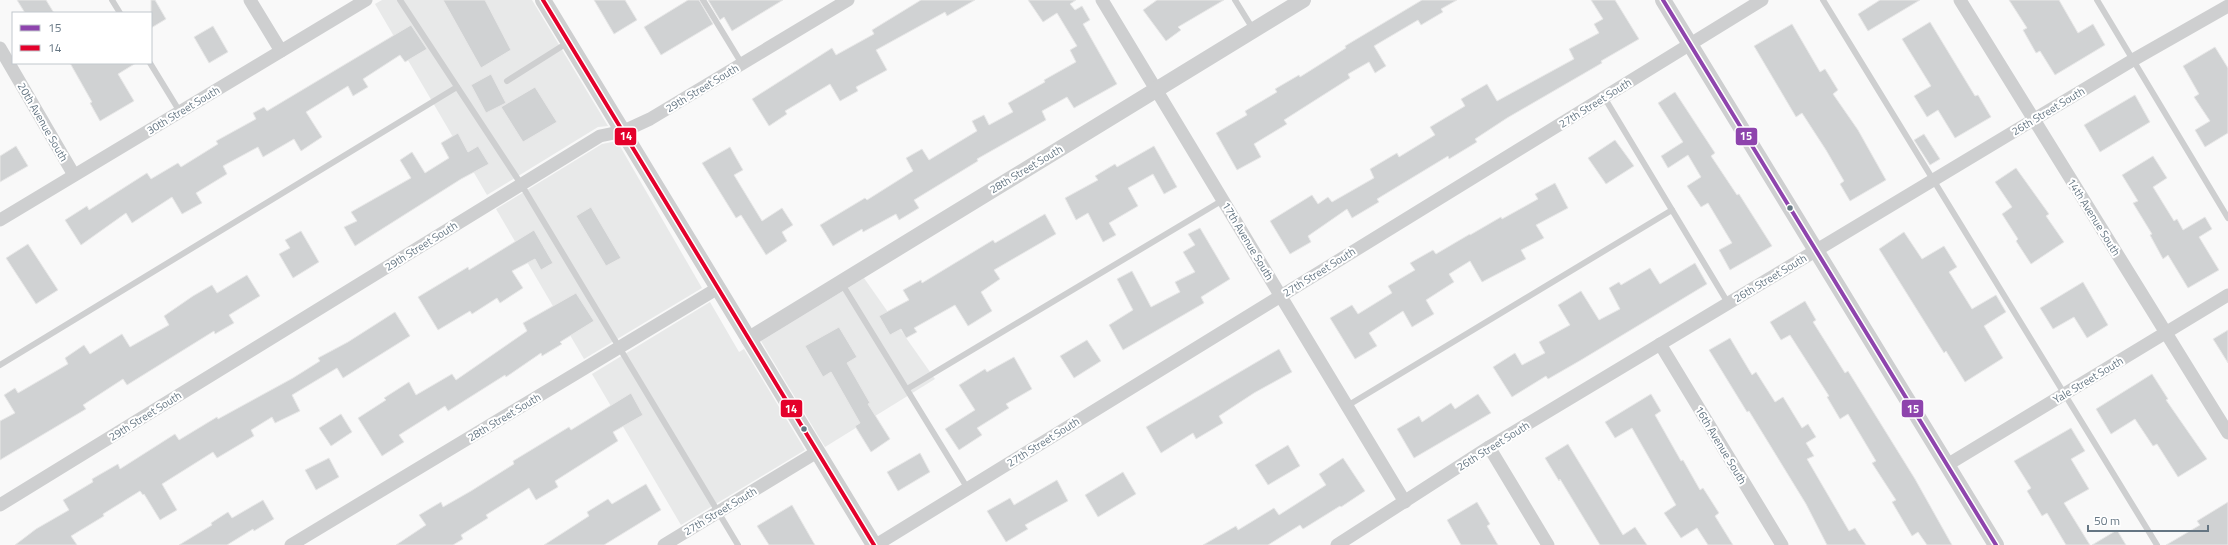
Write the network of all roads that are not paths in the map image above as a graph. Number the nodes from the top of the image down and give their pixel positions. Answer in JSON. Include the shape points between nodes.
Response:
{"nodes":[{"id":1,"x":112,"y":0,"type":"edge"},
{"id":2,"x":250,"y":0,"type":"edge"},
{"id":3,"x":366,"y":0,"type":"edge"},
{"id":4,"x":400,"y":0,"type":"edge"},
{"id":5,"x":543,"y":0,"type":"edge"},
{"id":6,"x":703,"y":0,"type":"edge"},
{"id":7,"x":848,"y":0,"type":"edge"},
{"id":8,"x":1102,"y":0,"type":"edge"},
{"id":9,"x":1235,"y":0,"type":"edge"},
{"id":10,"x":1303,"y":0,"type":"edge"},
{"id":11,"x":1663,"y":0,"type":"edge"},
{"id":12,"x":1762,"y":0,"type":"edge"},
{"id":13,"x":1823,"y":0,"type":"edge"},
{"id":14,"x":1960,"y":0,"type":"edge"},
{"id":15,"x":2097,"y":0,"type":"edge"},
{"id":16,"x":2228,"y":6,"type":"edge"},
{"id":17,"x":119,"y":12,"type":"edge"},
{"id":18,"x":1254,"y":30,"type":"junction"},
{"id":19,"x":569,"y":42,"type":"junction"},
{"id":20,"x":1690,"y":44,"type":"junction"},
{"id":21,"x":0,"y":48,"type":"edge"},
{"id":22,"x":281,"y":51,"type":"junction"},
{"id":23,"x":2133,"y":60,"type":"junction"},
{"id":24,"x":151,"y":64,"type":"edge"},
{"id":25,"x":742,"y":64,"type":"junction"},
{"id":26,"x":507,"y":81,"type":"dead end"},
{"id":27,"x":457,"y":87,"type":"junction"},
{"id":28,"x":1157,"y":90,"type":"junction"},
{"id":29,"x":1604,"y":97,"type":"junction"},
{"id":30,"x":180,"y":112,"type":"junction"},
{"id":31,"x":2034,"y":120,"type":"junction"},
{"id":32,"x":624,"y":131,"type":"junction"},
{"id":33,"x":74,"y":175,"type":"junction"},
{"id":34,"x":1932,"y":181,"type":"junction"},
{"id":35,"x":521,"y":184,"type":"junction"},
{"id":36,"x":1223,"y":200,"type":"junction"},
{"id":37,"x":1672,"y":210,"type":"junction"},
{"id":38,"x":2228,"y":218,"type":"edge"},
{"id":39,"x":0,"y":220,"type":"edge"},
{"id":40,"x":1816,"y":250,"type":"junction"},
{"id":41,"x":842,"y":282,"type":"junction"},
{"id":42,"x":718,"y":288,"type":"junction"},
{"id":43,"x":2228,"y":295,"type":"edge"},
{"id":44,"x":1281,"y":296,"type":"junction"},
{"id":45,"x":1728,"y":303,"type":"junction"},
{"id":46,"x":2166,"y":333,"type":"junction"},
{"id":47,"x":749,"y":339,"type":"junction"},
{"id":48,"x":1660,"y":344,"type":"junction"},
{"id":49,"x":618,"y":348,"type":"junction"},
{"id":50,"x":0,"y":365,"type":"edge"},
{"id":51,"x":907,"y":389,"type":"junction"},
{"id":52,"x":2064,"y":394,"type":"junction"},
{"id":53,"x":1347,"y":406,"type":"junction"},
{"id":54,"x":2228,"y":433,"type":"edge"},
{"id":55,"x":1489,"y":447,"type":"junction"},
{"id":56,"x":817,"y":452,"type":"junction"},
{"id":57,"x":1947,"y":465,"type":"junction"},
{"id":58,"x":968,"y":489,"type":"junction"},
{"id":59,"x":1405,"y":502,"type":"junction"},
{"id":60,"x":0,"y":505,"type":"edge"},
{"id":61,"x":718,"y":512,"type":"junction"},
{"id":62,"x":291,"y":545,"type":"edge"},
{"id":63,"x":664,"y":545,"type":"edge"},
{"id":64,"x":738,"y":545,"type":"edge"},
{"id":65,"x":875,"y":545,"type":"edge"},
{"id":66,"x":1337,"y":545,"type":"edge"},
{"id":67,"x":1548,"y":545,"type":"edge"},
{"id":68,"x":1782,"y":545,"type":"edge"},
{"id":69,"x":1996,"y":545,"type":"edge"},
{"id":70,"x":2157,"y":545,"type":"edge"}],
"edges":[{"from":1,"to":17,"type":"lane"},
{"from":2,"to":22,"type":"street"},
{"from":3,"to":22,"type":"street","name":"30th Street South"},
{"from":4,"to":27,"type":"lane"},
{"from":5,"to":19,"type":"street"},
{"from":6,"to":25,"type":"lane"},
{"from":7,"to":25,"type":"street","name":"29th Street South"},
{"from":8,"to":28,"type":"street","name":"17th Avenue South"},
{"from":9,"to":18,"type":"lane"},
{"from":10,"to":18,"type":"street","name":"28th Street South"},
{"from":11,"to":20,"type":"street"},
{"from":12,"to":20,"type":"street","name":"27th Street South"},
{"from":13,"to":34,"type":"lane"},
{"from":14,"to":31,"type":"street","name":"14th Avenue South"},
{"from":15,"to":23,"type":"lane"},
{"from":16,"to":23,"type":"street","name":"26th Street South"},
{"from":18,"to":28,"type":"street","name":"28th Street South"},
{"from":19,"to":26,"type":"lane"},
{"from":19,"to":32,"type":"street"},
{"from":20,"to":29,"type":"street","name":"27th Street South"},
{"from":20,"to":40,"type":"street"},
{"from":21,"to":33,"type":"street","name":"20th Avenue South"},
{"from":22,"to":30,"type":"street","name":"30th Street South"},
{"from":23,"to":31,"type":"street","name":"26th Street South"},
{"from":23,"to":38,"type":"lane"},
{"from":24,"to":30,"type":"lane"},
{"from":25,"to":32,"type":"street","name":"29th Street South","via":[[650,119]]},
{"from":27,"to":35,"type":"lane"},
{"from":27,"to":50,"type":"lane"},
{"from":28,"to":36,"type":"street","name":"17th Avenue South"},
{"from":28,"to":41,"type":"street","name":"28th Street South"},
{"from":29,"to":37,"type":"lane"},
{"from":29,"to":44,"type":"street","name":"27th Street South"},
{"from":30,"to":33,"type":"street","name":"30th Street South"},
{"from":31,"to":34,"type":"street","name":"26th Street South"},
{"from":31,"to":46,"type":"street","name":"14th Avenue South"},
{"from":32,"to":35,"type":"street","name":"29th Street South","via":[[600,136]]},
{"from":32,"to":42,"type":"street"},
{"from":33,"to":39,"type":"street","name":"30th Street South"},
{"from":34,"to":40,"type":"street","name":"26th Street South"},
{"from":34,"to":52,"type":"lane"},
{"from":35,"to":49,"type":"lane"},
{"from":35,"to":60,"type":"street","name":"29th Street South"},
{"from":36,"to":44,"type":"street","name":"17th Avenue South"},
{"from":36,"to":51,"type":"lane"},
{"from":37,"to":45,"type":"lane"},
{"from":37,"to":53,"type":"lane"},
{"from":40,"to":45,"type":"street","name":"26th Street South"},
{"from":40,"to":57,"type":"street"},
{"from":41,"to":47,"type":"street","name":"28th Street South"},
{"from":41,"to":51,"type":"lane"},
{"from":42,"to":47,"type":"street"},
{"from":42,"to":49,"type":"street","name":"28th Street South"},
{"from":43,"to":46,"type":"street","name":"Yale Street South"},
{"from":44,"to":53,"type":"street","name":"17th Avenue South"},
{"from":44,"to":58,"type":"street","name":"27th Street South"},
{"from":45,"to":48,"type":"street","name":"26th Street South"},
{"from":46,"to":52,"type":"street","name":"Yale Street South"},
{"from":46,"to":54,"type":"street","name":"14th Avenue South"},
{"from":47,"to":56,"type":"street"},
{"from":48,"to":55,"type":"street","name":"26th Street South"},
{"from":48,"to":68,"type":"street","name":"16th Avenue South"},
{"from":49,"to":61,"type":"lane"},
{"from":49,"to":62,"type":"street","name":"28th Street South"},
{"from":51,"to":58,"type":"lane"},
{"from":52,"to":57,"type":"street","name":"Yale Street South"},
{"from":52,"to":70,"type":"lane"},
{"from":53,"to":59,"type":"street","name":"17th Avenue South"},
{"from":55,"to":59,"type":"street","name":"26th Street South"},
{"from":55,"to":67,"type":"street"},
{"from":56,"to":61,"type":"street","name":"27th Street South"},
{"from":56,"to":65,"type":"street"},
{"from":57,"to":69,"type":"street"},
{"from":58,"to":65,"type":"street","name":"27th Street South"},
{"from":59,"to":66,"type":"street","name":"26th Street South"},
{"from":61,"to":63,"type":"street","name":"27th Street South"},
{"from":61,"to":64,"type":"lane"}]}
